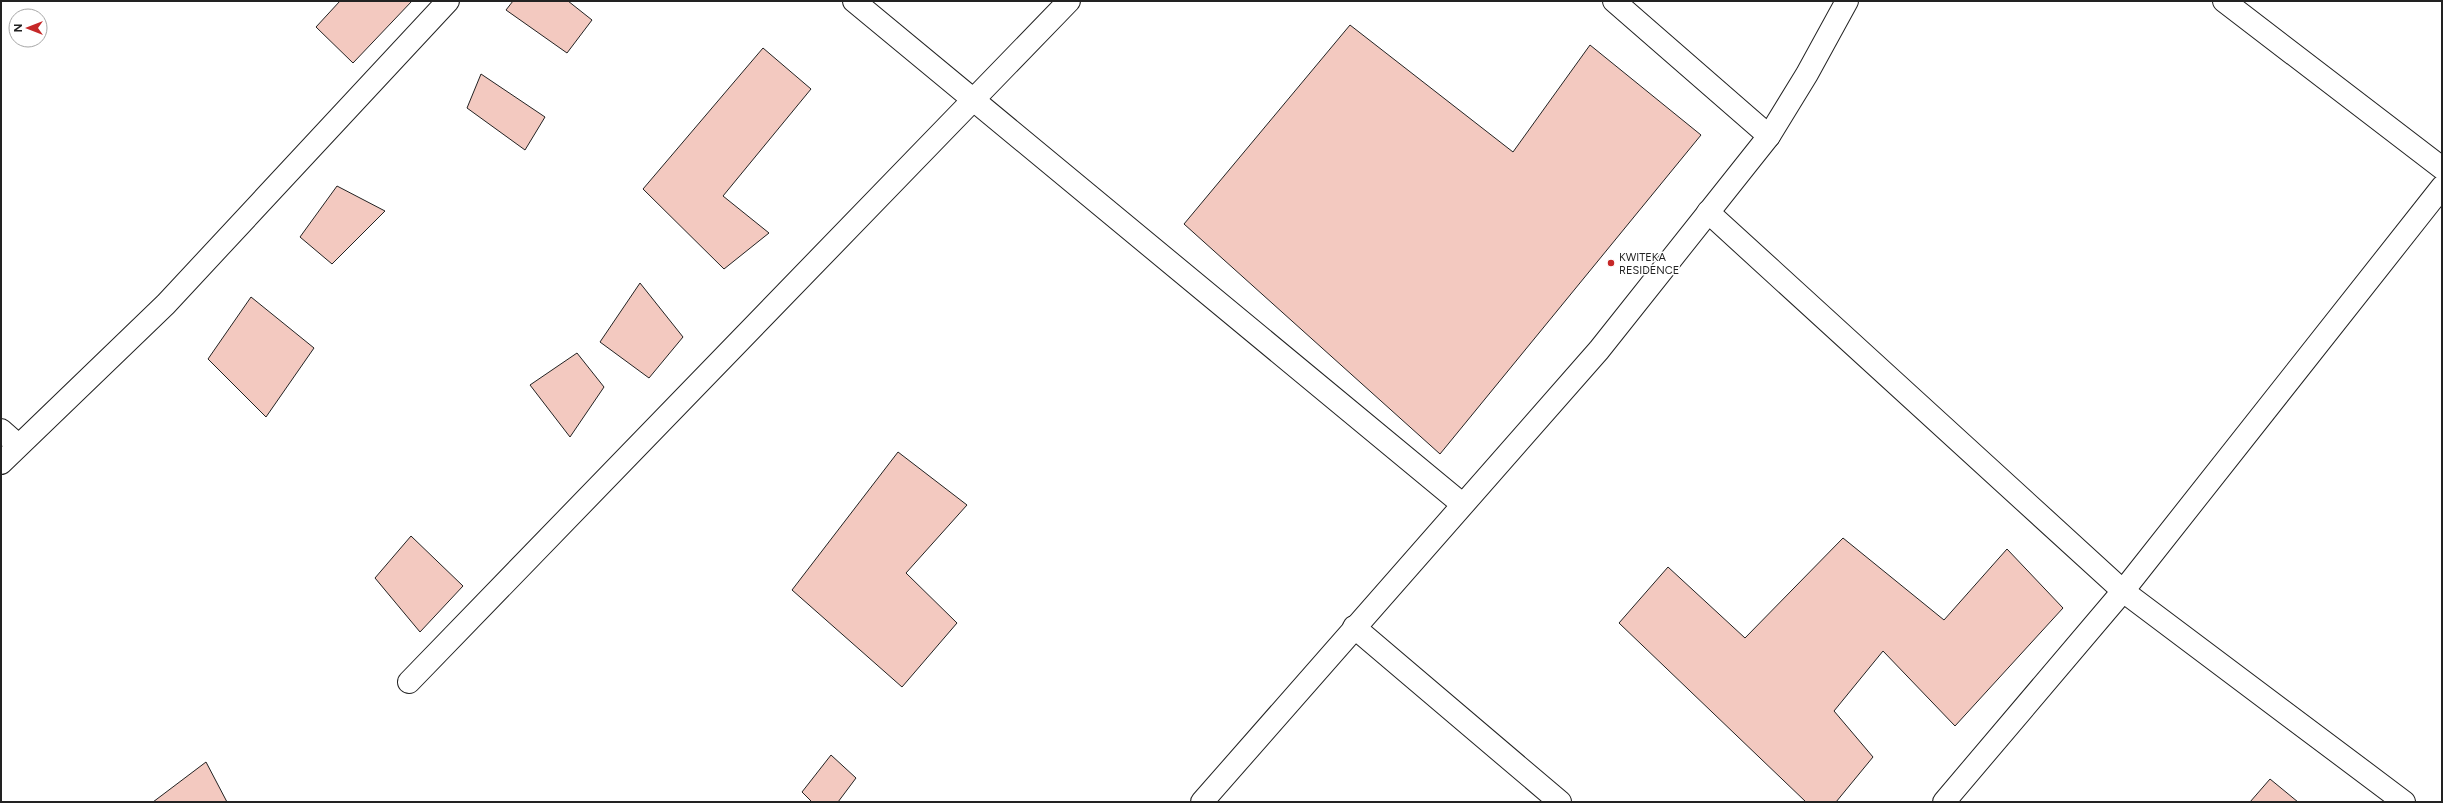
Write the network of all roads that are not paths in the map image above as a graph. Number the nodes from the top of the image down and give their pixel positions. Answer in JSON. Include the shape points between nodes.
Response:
{"nodes":[{"id":1,"x":448,"y":1,"type":"edge"},
{"id":2,"x":854,"y":1,"type":"edge"},
{"id":3,"x":1070,"y":1,"type":"edge"},
{"id":4,"x":1614,"y":1,"type":"edge"},
{"id":5,"x":1847,"y":1,"type":"edge"},
{"id":6,"x":2224,"y":1,"type":"edge"},
{"id":7,"x":973,"y":99,"type":"junction"},
{"id":8,"x":1769,"y":136,"type":"junction"},
{"id":9,"x":2442,"y":168,"type":"edge"},
{"id":10,"x":2442,"y":187,"type":"edge"},
{"id":11,"x":1708,"y":212,"type":"junction"},
{"id":12,"x":1,"y":430,"type":"edge"},
{"id":13,"x":18,"y":445,"type":"junction"},
{"id":14,"x":1,"y":463,"type":"edge"},
{"id":15,"x":1462,"y":504,"type":"junction"},
{"id":16,"x":2123,"y":591,"type":"junction"},
{"id":17,"x":1354,"y":627,"type":"junction"},
{"id":18,"x":409,"y":682,"type":"dead end"},
{"id":19,"x":1202,"y":802,"type":"edge"},
{"id":20,"x":1560,"y":802,"type":"edge"},
{"id":21,"x":1944,"y":802,"type":"edge"},
{"id":22,"x":2404,"y":802,"type":"edge"}],
"edges":[{"from":1,"to":13,"type":"street","via":[[166,304]]},
{"from":2,"to":7,"type":"street"},
{"from":3,"to":7,"type":"street"},
{"from":4,"to":8,"type":"street"},
{"from":5,"to":8,"type":"street"},
{"from":6,"to":9,"type":"street"},
{"from":7,"to":15,"type":"street"},
{"from":7,"to":18,"type":"street"},
{"from":8,"to":11,"type":"street"},
{"from":10,"to":16,"type":"street"},
{"from":11,"to":15,"type":"street","via":[[1599,350]]},
{"from":11,"to":16,"type":"street"},
{"from":12,"to":13,"type":"street"},
{"from":13,"to":14,"type":"street"},
{"from":15,"to":17,"type":"street"},
{"from":16,"to":21,"type":"street"},
{"from":16,"to":22,"type":"street"},
{"from":17,"to":19,"type":"street"},
{"from":17,"to":20,"type":"street"}]}
